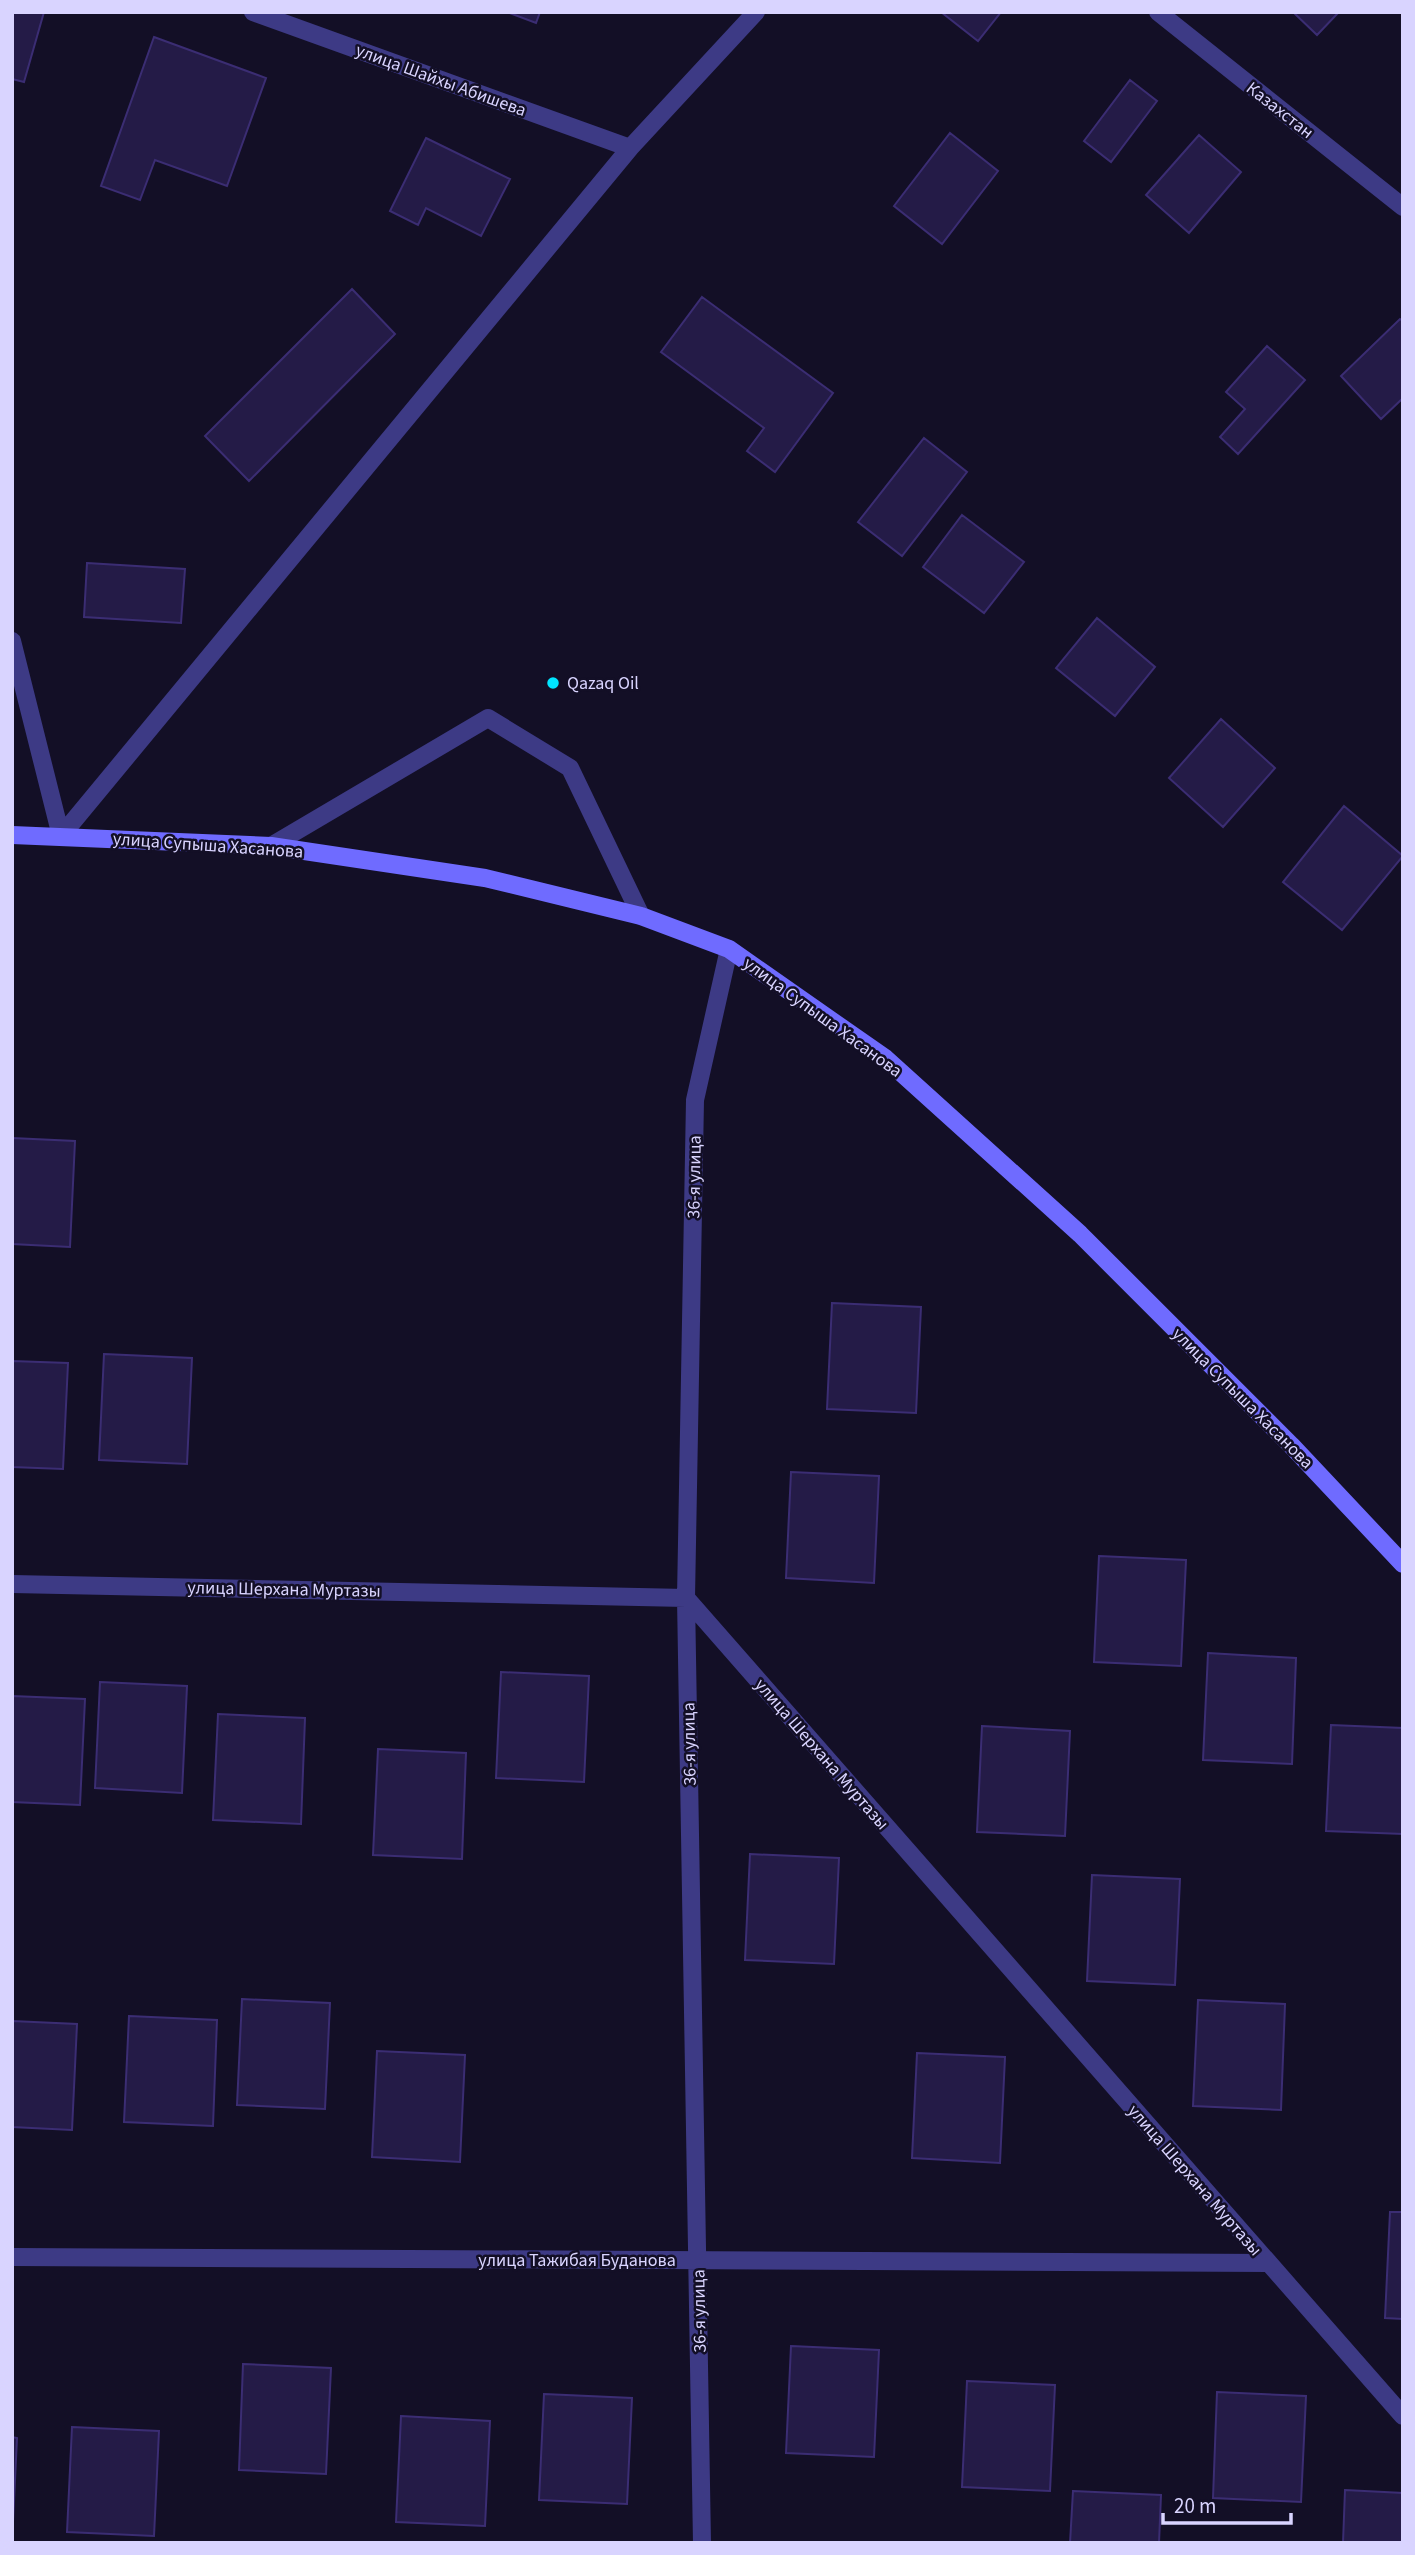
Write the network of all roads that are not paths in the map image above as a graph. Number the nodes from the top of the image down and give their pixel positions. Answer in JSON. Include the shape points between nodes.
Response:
{"nodes":[{"id":1,"x":253,"y":12,"type":"edge"},
{"id":2,"x":755,"y":12,"type":"edge"},
{"id":3,"x":1158,"y":12,"type":"edge"},
{"id":4,"x":629,"y":148,"type":"junction"},
{"id":5,"x":1403,"y":207,"type":"edge"},
{"id":6,"x":12,"y":641,"type":"edge"},
{"id":7,"x":12,"y":835,"type":"edge"},
{"id":8,"x":61,"y":836,"type":"junction"},
{"id":9,"x":271,"y":846,"type":"junction"},
{"id":10,"x":641,"y":916,"type":"junction"},
{"id":11,"x":729,"y":949,"type":"junction"},
{"id":12,"x":1403,"y":1564,"type":"edge"},
{"id":13,"x":12,"y":1584,"type":"edge"},
{"id":14,"x":686,"y":1598,"type":"junction"},
{"id":15,"x":12,"y":2256,"type":"edge"},
{"id":16,"x":699,"y":2260,"type":"junction"},
{"id":17,"x":1268,"y":2263,"type":"junction"},
{"id":18,"x":1403,"y":2416,"type":"edge"},
{"id":19,"x":702,"y":2543,"type":"edge"}],
"edges":[{"from":1,"to":4,"type":"street","name":"улица Шайхы Абишева"},
{"from":2,"to":4,"type":"street"},
{"from":3,"to":5,"type":"street","name":"Казахстан"},
{"from":4,"to":8,"type":"street"},
{"from":6,"to":8,"type":"street"},
{"from":7,"to":8,"type":"street","name":"улица Супыша Хасанова"},
{"from":8,"to":9,"type":"street","name":"улица Супыша Хасанова"},
{"from":9,"to":10,"type":"street","name":"улица Супыша Хасанова","via":[[485,878]]},
{"from":9,"to":10,"type":"street","via":[[488,718],[570,768]]},
{"from":10,"to":11,"type":"street","name":"улица Супыша Хасанова"},
{"from":11,"to":12,"type":"street","name":"улица Супыша Хасанова","via":[[885,1058],[1080,1234]]},
{"from":11,"to":14,"type":"street","name":"36-я улица","via":[[695,1100]]},
{"from":13,"to":14,"type":"street","name":"улица Шерхана Муртазы"},
{"from":14,"to":16,"type":"street","name":"36-я улица"},
{"from":14,"to":17,"type":"street","name":"улица Шерхана Муртазы"},
{"from":15,"to":16,"type":"street","name":"улица Тажибая Буданова"},
{"from":16,"to":17,"type":"street","name":"улица Тажибая Буданова"},
{"from":16,"to":19,"type":"street","name":"36-я улица"},
{"from":17,"to":18,"type":"street","name":"улица Шерхана Муртазы"}]}
